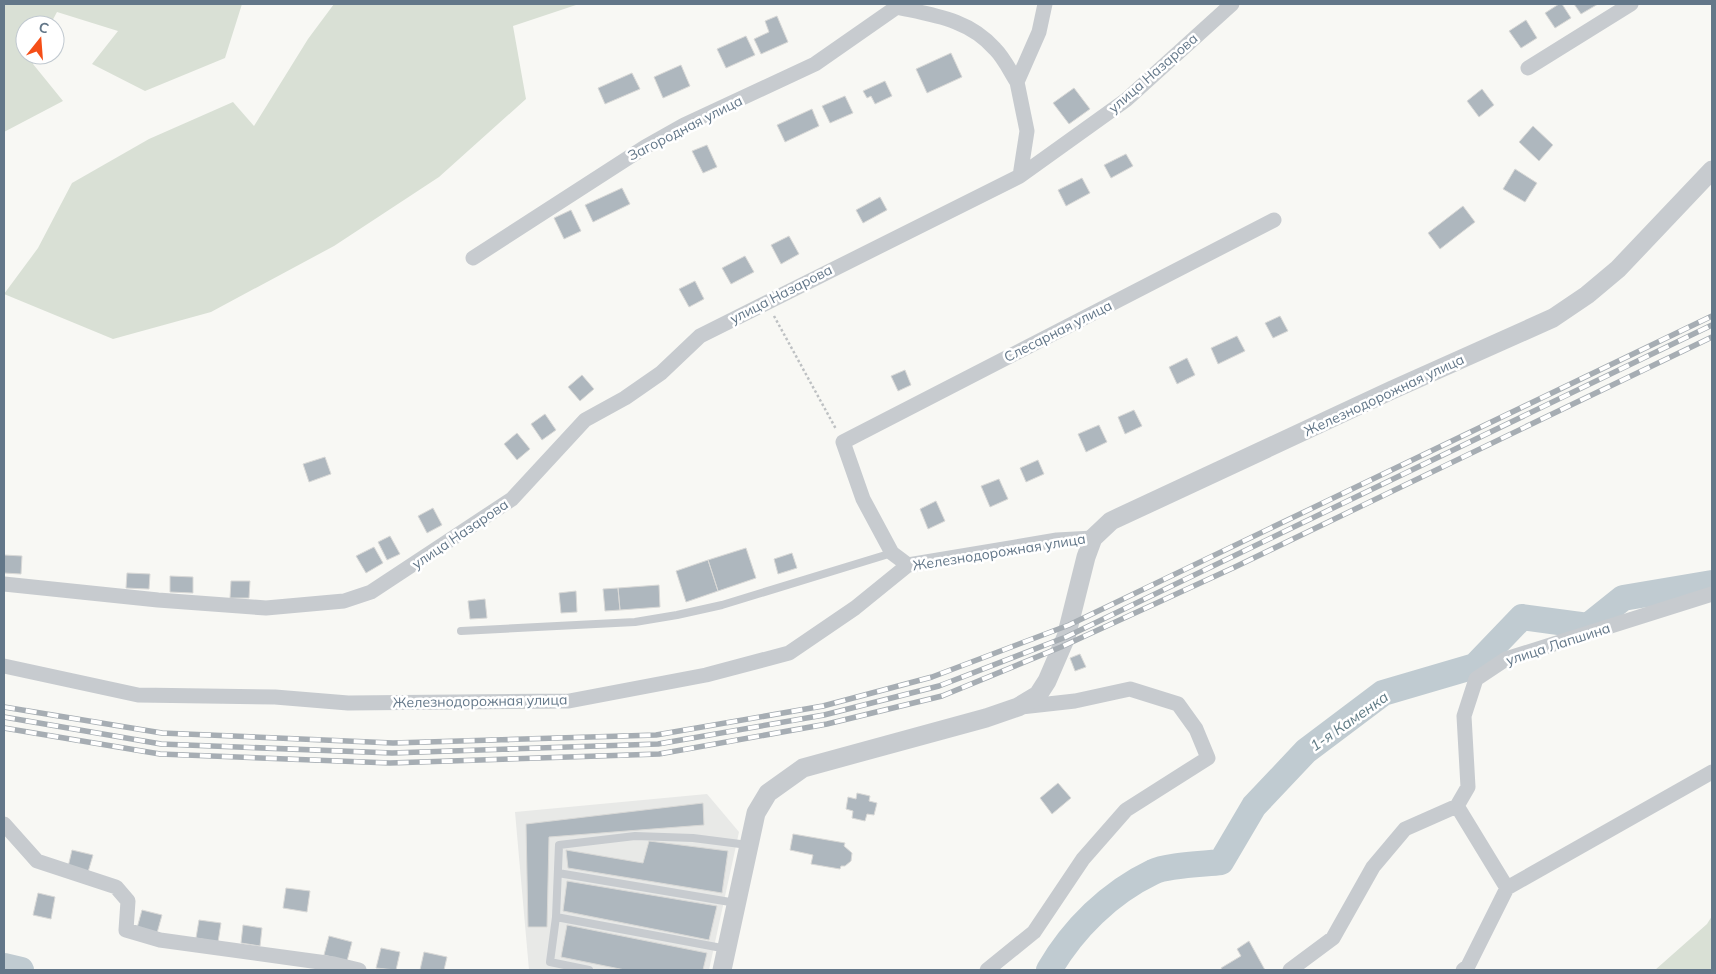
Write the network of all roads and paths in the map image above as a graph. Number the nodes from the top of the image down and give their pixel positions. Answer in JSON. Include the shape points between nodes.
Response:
{"nodes":[{"id":1,"x":1045,"y":4,"type":"edge"},
{"id":2,"x":1232,"y":4,"type":"edge"},
{"id":3,"x":1631,"y":4,"type":"edge"},
{"id":4,"x":899,"y":6,"type":"edge"},
{"id":5,"x":1528,"y":68,"type":"dead end"},
{"id":6,"x":1017,"y":82,"type":"junction"},
{"id":7,"x":1712,"y":170,"type":"edge"},
{"id":8,"x":1020,"y":176,"type":"junction"},
{"id":9,"x":1274,"y":220,"type":"dead end"},
{"id":10,"x":473,"y":258,"type":"dead end"},
{"id":11,"x":766,"y":301,"type":"junction"},
{"id":12,"x":843,"y":442,"type":"junction"},
{"id":13,"x":1093,"y":538,"type":"junction"},
{"id":14,"x":892,"y":553,"type":"junction"},
{"id":15,"x":908,"y":565,"type":"junction"},
{"id":16,"x":4,"y":584,"type":"edge"},
{"id":17,"x":1712,"y":594,"type":"edge"},
{"id":18,"x":461,"y":631,"type":"dead end"},
{"id":19,"x":4,"y":666,"type":"edge"},
{"id":20,"x":1018,"y":707,"type":"junction"},
{"id":21,"x":1712,"y":772,"type":"edge"},
{"id":22,"x":1457,"y":806,"type":"junction"},
{"id":23,"x":4,"y":824,"type":"edge"},
{"id":24,"x":750,"y":845,"type":"junction"},
{"id":25,"x":558,"y":873,"type":"junction"},
{"id":26,"x":1507,"y":888,"type":"junction"},
{"id":27,"x":738,"y":903,"type":"junction"},
{"id":28,"x":556,"y":917,"type":"junction"},
{"id":29,"x":727,"y":949,"type":"junction"},
{"id":30,"x":359,"y":970,"type":"edge"},
{"id":31,"x":589,"y":970,"type":"edge"},
{"id":32,"x":722,"y":970,"type":"edge"},
{"id":33,"x":987,"y":970,"type":"edge"},
{"id":34,"x":1290,"y":970,"type":"edge"},
{"id":35,"x":1464,"y":970,"type":"edge"}],
"edges":[{"from":1,"to":6,"type":"street","via":[[1039,32]]},
{"from":2,"to":8,"type":"street","name":"улица Назарова","via":[[1126,100]]},
{"from":3,"to":5,"type":"street"},
{"from":4,"to":6,"type":"street","via":[[956,20],[979,33],[996,49]]},
{"from":4,"to":10,"type":"street","name":"Загородная улица","via":[[815,64],[684,125],[645,147]]},
{"from":6,"to":8,"type":"street","via":[[1026,132]]},
{"from":7,"to":13,"type":"street","name":"Железнодорожная улица","via":[[1618,269],[1553,318],[1111,521]]},
{"from":8,"to":11,"type":"street","name":"улица Назарова"},
{"from":9,"to":12,"type":"street","name":"Слесарная улица"},
{"from":11,"to":12,"type":"path"},
{"from":11,"to":16,"type":"street","name":"улица Назарова","via":[[700,336],[660,373],[625,398],[585,420],[512,499],[371,592],[344,601],[266,608]]},
{"from":12,"to":14,"type":"street","via":[[863,499]]},
{"from":13,"to":15,"type":"street","name":"Железнодорожная улица","via":[[1057,540]]},
{"from":13,"to":20,"type":"street","via":[[1066,637],[1038,695]]},
{"from":14,"to":15,"type":"street"},
{"from":14,"to":18,"type":"lane","via":[[722,605],[677,615],[635,622]]},
{"from":15,"to":19,"type":"street","name":"Железнодорожная улица","via":[[855,608],[789,653],[706,675],[569,701],[348,703],[275,697],[138,695]]},
{"from":17,"to":22,"type":"street","name":"улица Лапшина","via":[[1506,659],[1476,678],[1464,716],[1468,787]]},
{"from":20,"to":24,"type":"street","via":[[918,739],[803,768],[768,793],[756,813]]},
{"from":20,"to":33,"type":"street","via":[[1075,701],[1130,689],[1178,704],[1196,729],[1208,758],[1126,810],[1082,859],[1034,932]]},
{"from":21,"to":26,"type":"street"},
{"from":22,"to":26,"type":"street"},
{"from":22,"to":34,"type":"street","via":[[1405,829],[1373,867],[1333,938]]},
{"from":23,"to":30,"type":"street","via":[[37,861],[116,888],[128,901],[126,930],[160,940]]},
{"from":24,"to":25,"type":"lane","via":[[636,836],[559,845]]},
{"from":24,"to":27,"type":"street"},
{"from":25,"to":27,"type":"lane"},
{"from":25,"to":28,"type":"lane"},
{"from":26,"to":35,"type":"street"},
{"from":27,"to":29,"type":"street"},
{"from":28,"to":29,"type":"lane"},
{"from":28,"to":31,"type":"lane","via":[[550,962]]},
{"from":29,"to":32,"type":"street"}]}
